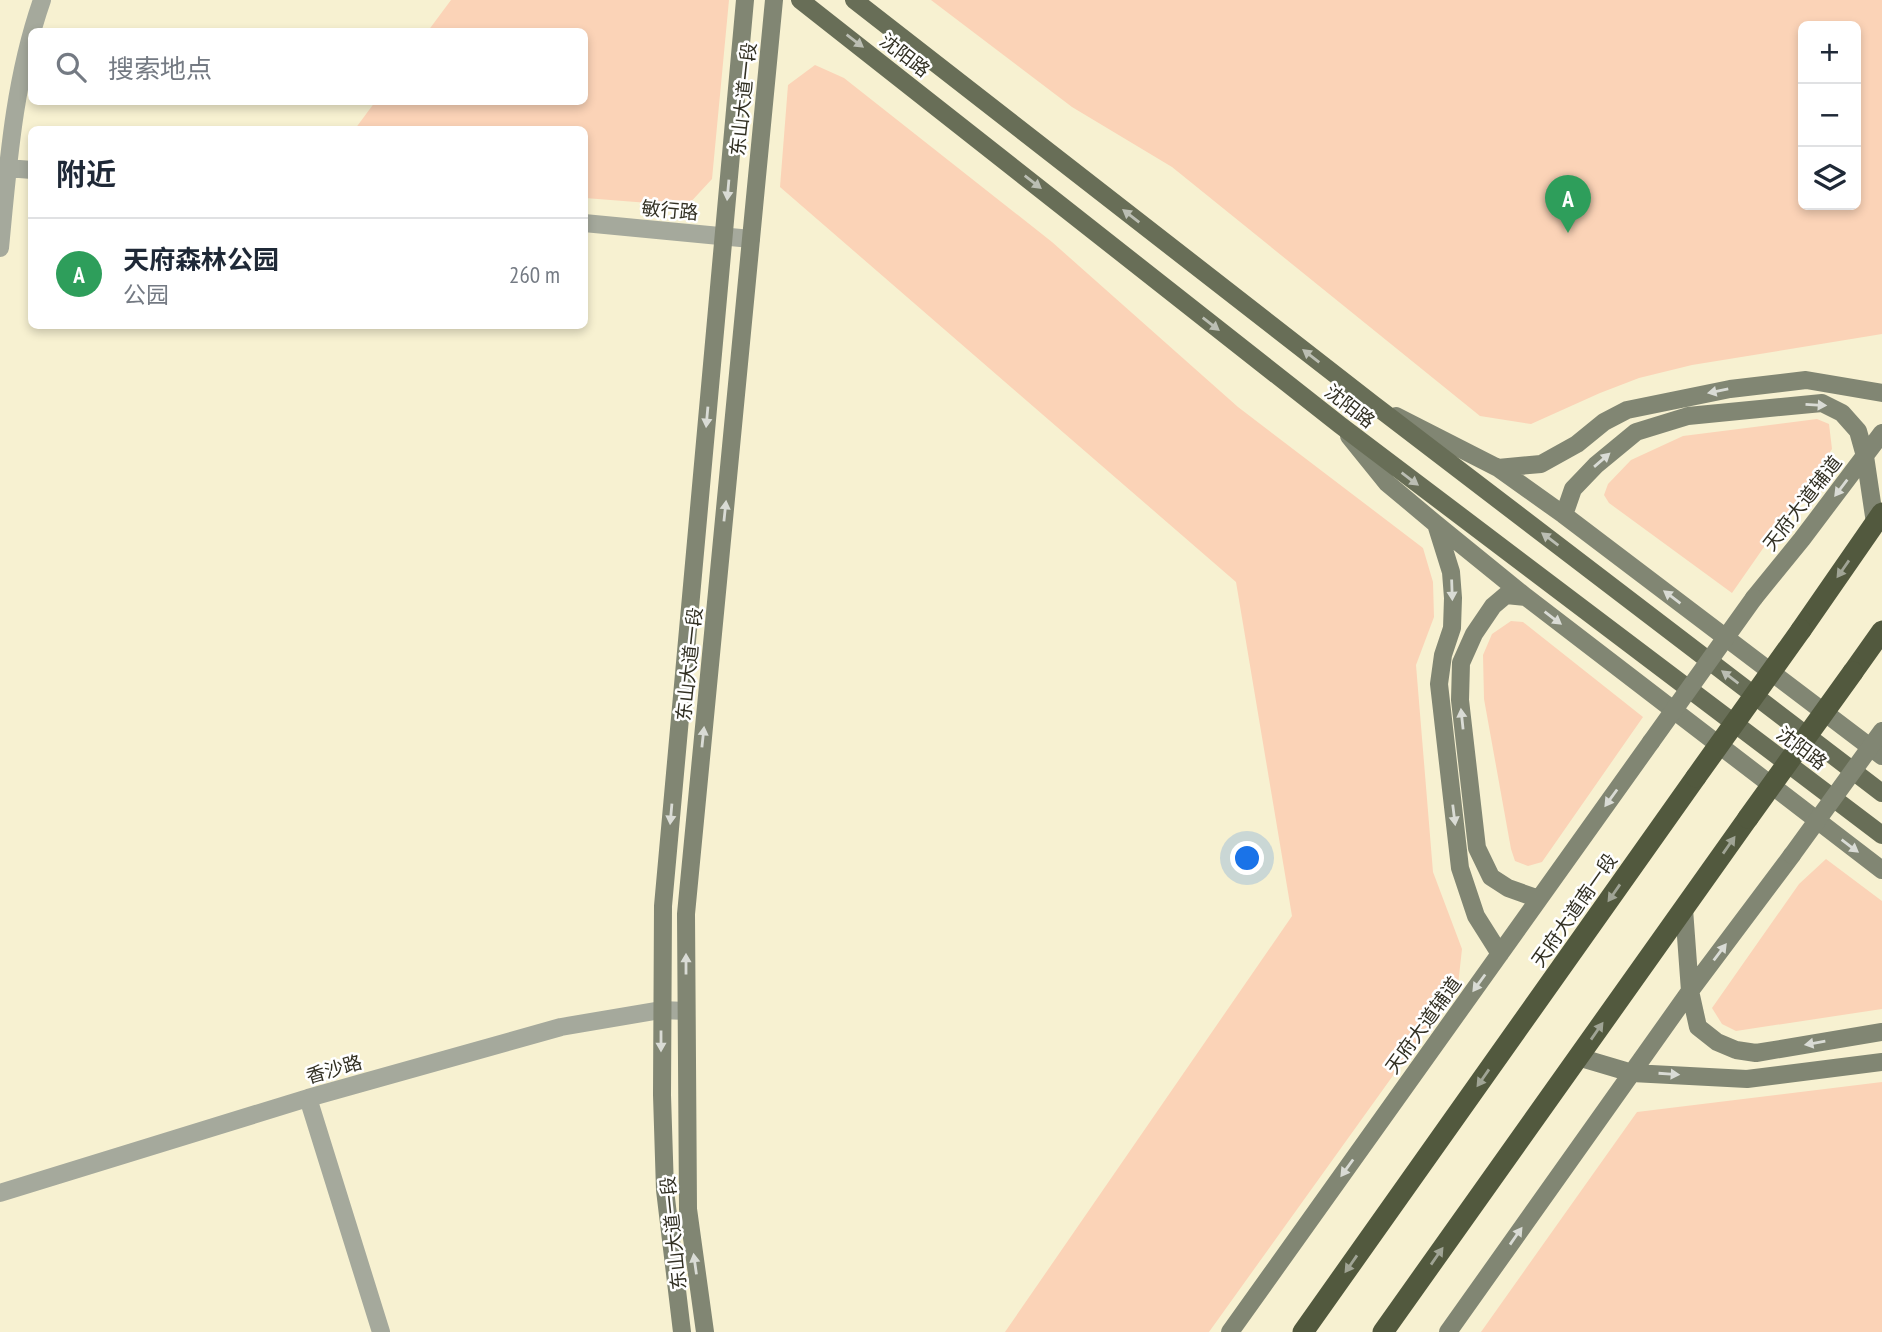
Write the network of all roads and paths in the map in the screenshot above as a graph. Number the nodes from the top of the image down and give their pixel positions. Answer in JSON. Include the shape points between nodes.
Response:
{"nodes":[{"id":1,"x":43,"y":0,"type":"edge"},
{"id":2,"x":746,"y":0,"type":"edge"},
{"id":3,"x":774,"y":0,"type":"edge"},
{"id":4,"x":800,"y":0,"type":"edge"},
{"id":5,"x":854,"y":0,"type":"edge"},
{"id":6,"x":32,"y":28,"type":"edge"},
{"id":7,"x":28,"y":47,"type":"edge"},
{"id":8,"x":7,"y":168,"type":"junction"},
{"id":9,"x":28,"y":170,"type":"edge"},
{"id":10,"x":588,"y":223,"type":"edge"},
{"id":11,"x":724,"y":236,"type":"junction"},
{"id":12,"x":751,"y":239,"type":"junction"},
{"id":13,"x":0,"y":248,"type":"edge"},
{"id":14,"x":1882,"y":393,"type":"edge"},
{"id":15,"x":1373,"y":404,"type":"junction"},
{"id":16,"x":1340,"y":425,"type":"junction"},
{"id":17,"x":1882,"y":433,"type":"edge"},
{"id":18,"x":1865,"y":456,"type":"junction"},
{"id":19,"x":1498,"y":468,"type":"junction"},
{"id":20,"x":1564,"y":515,"type":"junction"},
{"id":21,"x":1878,"y":518,"type":"edge"},
{"id":22,"x":1436,"y":524,"type":"junction"},
{"id":23,"x":1526,"y":597,"type":"junction"},
{"id":24,"x":1882,"y":631,"type":"edge"},
{"id":25,"x":1882,"y":731,"type":"edge"},
{"id":26,"x":1882,"y":757,"type":"edge"},
{"id":27,"x":1882,"y":793,"type":"edge"},
{"id":28,"x":1882,"y":835,"type":"edge"},
{"id":29,"x":1882,"y":870,"type":"edge"},
{"id":30,"x":1539,"y":899,"type":"junction"},
{"id":31,"x":1684,"y":909,"type":"junction"},
{"id":32,"x":1500,"y":954,"type":"junction"},
{"id":33,"x":1690,"y":991,"type":"junction"},
{"id":34,"x":662,"y":1010,"type":"junction"},
{"id":35,"x":686,"y":1011,"type":"junction"},
{"id":36,"x":1882,"y":1032,"type":"edge"},
{"id":37,"x":1578,"y":1057,"type":"junction"},
{"id":38,"x":1882,"y":1062,"type":"edge"},
{"id":39,"x":1632,"y":1073,"type":"junction"},
{"id":40,"x":308,"y":1098,"type":"junction"},
{"id":41,"x":0,"y":1193,"type":"edge"},
{"id":42,"x":381,"y":1332,"type":"edge"},
{"id":43,"x":682,"y":1332,"type":"edge"},
{"id":44,"x":705,"y":1332,"type":"edge"},
{"id":45,"x":1230,"y":1332,"type":"edge"},
{"id":46,"x":1303,"y":1332,"type":"edge"},
{"id":47,"x":1383,"y":1332,"type":"edge"},
{"id":48,"x":1448,"y":1332,"type":"edge"}],
"edges":[{"from":1,"to":6,"type":"street"},
{"from":2,"to":11,"type":"street","name":"东山大道一段","one_way":true},
{"from":3,"to":12,"type":"street","name":"东山大道一段"},
{"from":4,"to":16,"type":"main road","name":"沈阳路","one_way":true},
{"from":15,"to":5,"type":"main road","name":"沈阳路","one_way":true},
{"from":7,"to":8,"type":"street"},
{"from":8,"to":9,"type":"street"},
{"from":8,"to":13,"type":"street"},
{"from":10,"to":11,"type":"street","name":"敏行路"},
{"from":11,"to":12,"type":"street","name":"敏行路"},
{"from":11,"to":34,"type":"street","name":"东山大道一段","one_way":true,"via":[[663,906]]},
{"from":35,"to":12,"type":"street","name":"东山大道一段","one_way":true,"via":[[686,914]]},
{"from":14,"to":19,"type":"street","one_way":true,"via":[[1806,380],[1730,389],[1627,410],[1541,464]]},
{"from":15,"to":19,"type":"street"},
{"from":27,"to":15,"type":"main road","name":"沈阳路","one_way":true},
{"from":16,"to":22,"type":"street","via":[[1387,483]]},
{"from":16,"to":28,"type":"main road","name":"沈阳路","one_way":true},
{"from":17,"to":18,"type":"street","name":"天府大道辅道"},
{"from":20,"to":18,"type":"street","one_way":true,"via":[[1573,489],[1636,432],[1688,416],[1822,403],[1842,413],[1858,431]]},
{"from":18,"to":21,"type":"street"},
{"from":18,"to":30,"type":"street","name":"天府大道辅道","one_way":true,"bridge":true,"via":[[1754,598]]},
{"from":19,"to":20,"type":"street"},
{"from":26,"to":20,"type":"street","one_way":true},
{"from":21,"to":46,"type":"highway","name":"天府大道南一段","one_way":true,"bridge":true},
{"from":22,"to":23,"type":"street"},
{"from":22,"to":32,"type":"street","one_way":true,"via":[[1451,572],[1452,628],[1439,684],[1460,868],[1476,916]]},
{"from":23,"to":29,"type":"street","one_way":true},
{"from":30,"to":23,"type":"street","one_way":true,"via":[[1491,877],[1477,848],[1460,700],[1461,663],[1474,634],[1506,595]]},
{"from":31,"to":24,"type":"highway","one_way":true,"bridge":true},
{"from":33,"to":25,"type":"street","one_way":true,"bridge":true},
{"from":30,"to":32,"type":"street","name":"天府大道辅道"},
{"from":31,"to":33,"type":"street"},
{"from":37,"to":31,"type":"highway","one_way":true},
{"from":32,"to":45,"type":"street","name":"天府大道辅道","one_way":true},
{"from":36,"to":33,"type":"street","one_way":true,"via":[[1756,1053],[1735,1050],[1698,1027]]},
{"from":33,"to":39,"type":"street"},
{"from":34,"to":35,"type":"street","name":"香沙路"},
{"from":34,"to":40,"type":"street","name":"香沙路","via":[[561,1027]]},
{"from":34,"to":43,"type":"street","name":"东山大道一段","one_way":true,"via":[[665,1190]]},
{"from":44,"to":35,"type":"street","name":"东山大道一段","one_way":true,"via":[[688,1209]]},
{"from":37,"to":39,"type":"street"},
{"from":47,"to":37,"type":"highway","one_way":true},
{"from":39,"to":38,"type":"street","one_way":true,"via":[[1747,1079]]},
{"from":48,"to":39,"type":"street","one_way":true},
{"from":40,"to":41,"type":"street","name":"香沙路"},
{"from":40,"to":42,"type":"street"}]}
